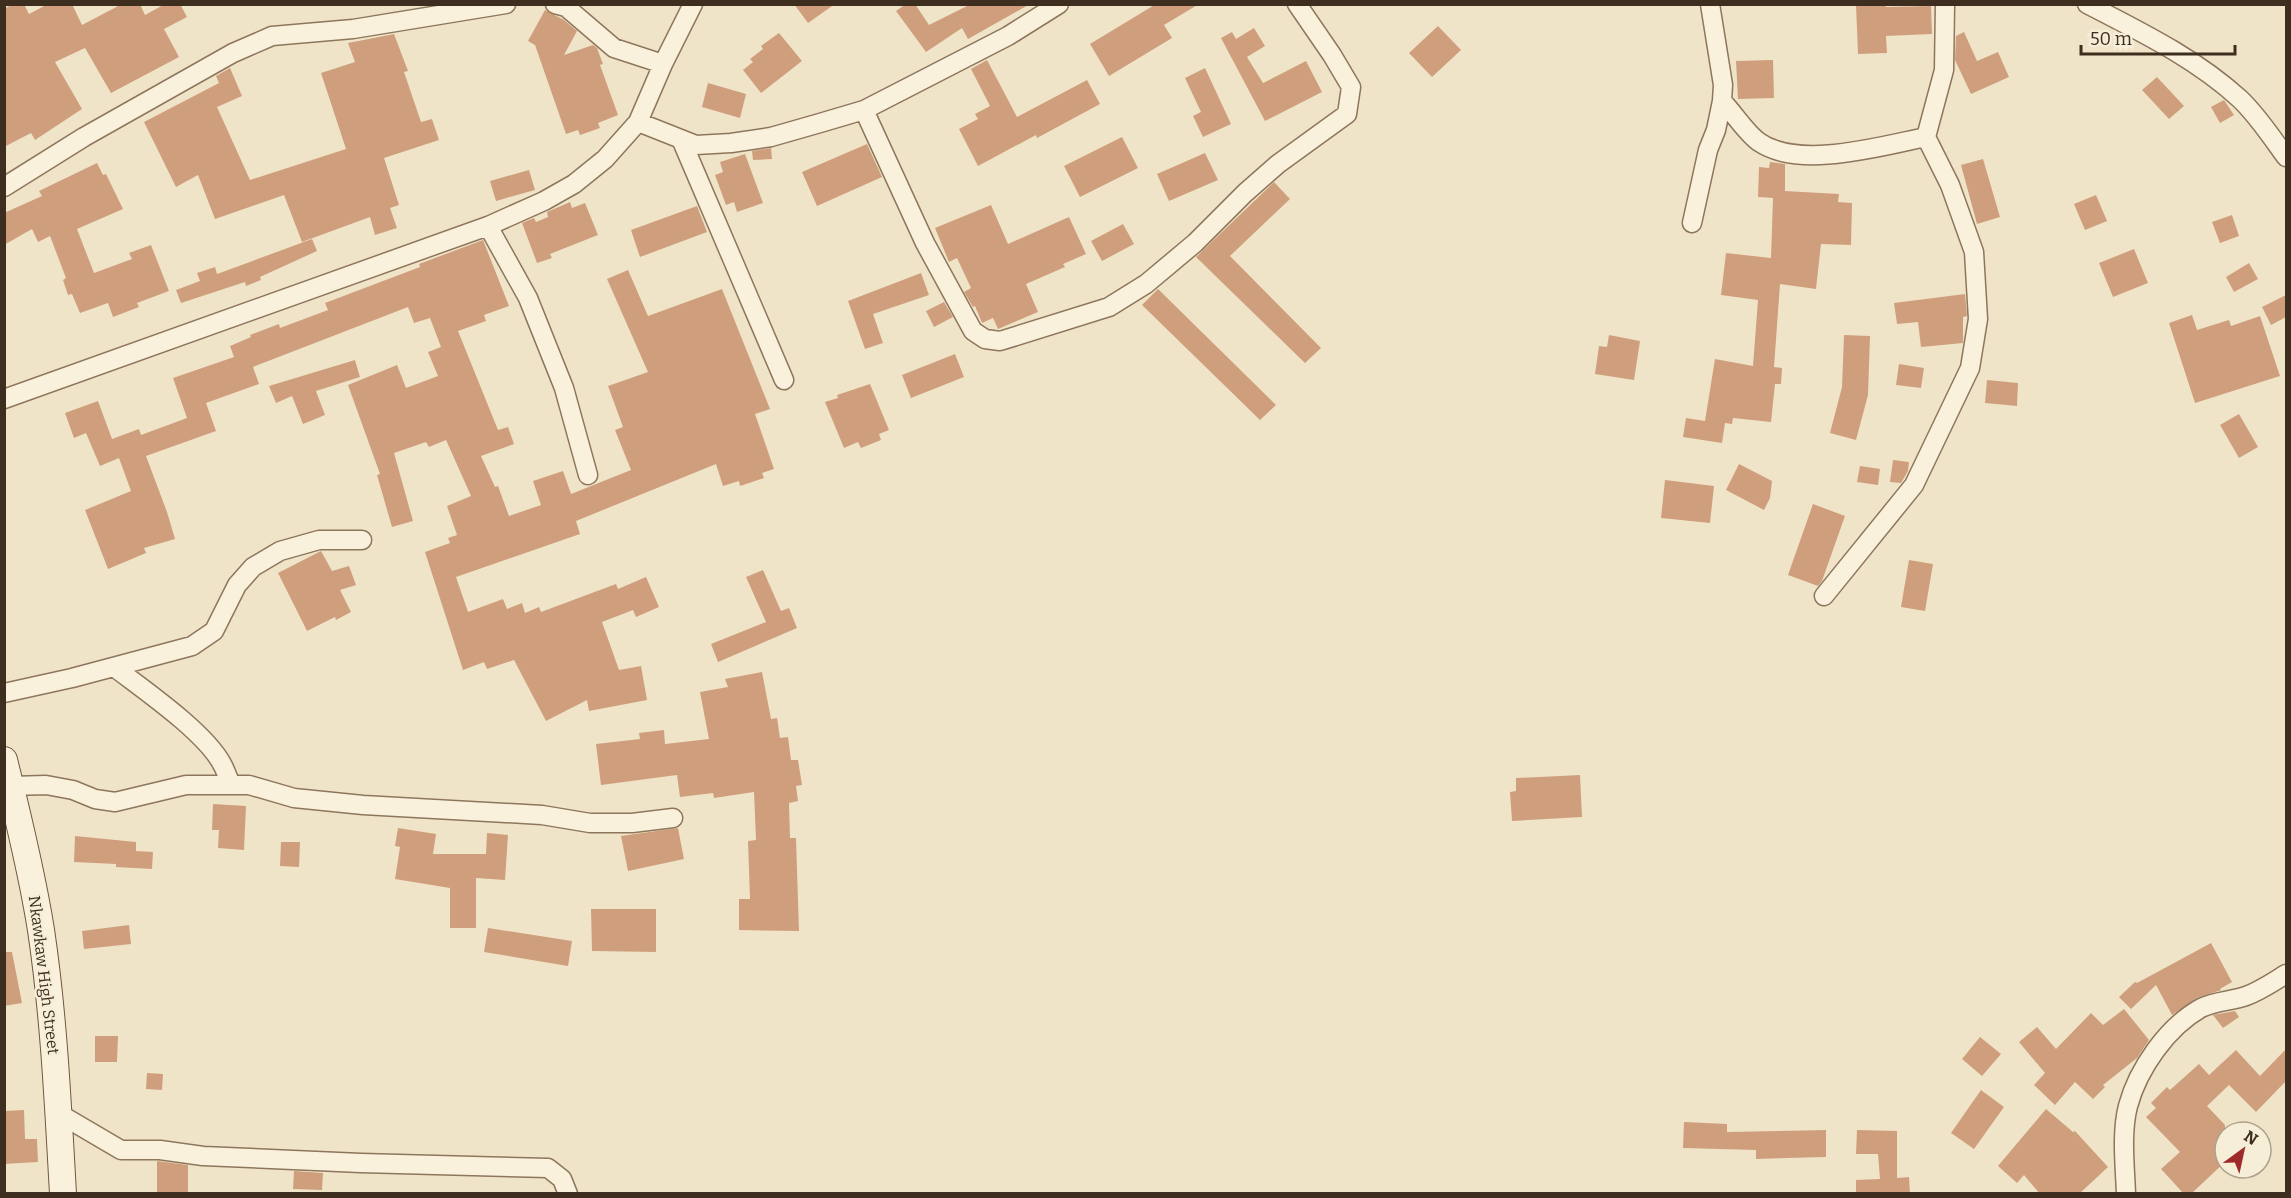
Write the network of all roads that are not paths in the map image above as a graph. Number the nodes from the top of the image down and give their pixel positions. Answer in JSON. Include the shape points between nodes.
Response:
{"nodes":[{"id":1,"x":506,"y":4,"type":"edge"},
{"id":2,"x":555,"y":4,"type":"edge"},
{"id":3,"x":693,"y":4,"type":"edge"},
{"id":4,"x":1059,"y":4,"type":"edge"},
{"id":5,"x":1297,"y":4,"type":"edge"},
{"id":6,"x":1710,"y":4,"type":"edge"},
{"id":7,"x":1945,"y":4,"type":"edge"},
{"id":8,"x":2087,"y":4,"type":"edge"},
{"id":9,"x":663,"y":64,"type":"junction"},
{"id":10,"x":1722,"y":101,"type":"junction"},
{"id":11,"x":864,"y":110,"type":"junction"},
{"id":12,"x":638,"y":122,"type":"junction"},
{"id":13,"x":1926,"y":137,"type":"junction"},
{"id":14,"x":681,"y":139,"type":"junction"},
{"id":15,"x":2286,"y":157,"type":"edge"},
{"id":16,"x":4,"y":187,"type":"edge"},
{"id":17,"x":1692,"y":222,"type":"dead end"},
{"id":18,"x":488,"y":226,"type":"junction"},
{"id":19,"x":784,"y":380,"type":"dead end"},
{"id":20,"x":4,"y":399,"type":"edge"},
{"id":21,"x":588,"y":475,"type":"dead end"},
{"id":22,"x":362,"y":540,"type":"dead end"},
{"id":23,"x":1824,"y":596,"type":"dead end"},
{"id":24,"x":114,"y":667,"type":"junction"},
{"id":25,"x":4,"y":693,"type":"edge"},
{"id":26,"x":4,"y":760,"type":"edge"},
{"id":27,"x":231,"y":785,"type":"junction"},
{"id":28,"x":11,"y":786,"type":"junction"},
{"id":29,"x":673,"y":818,"type":"dead end"},
{"id":30,"x":2286,"y":974,"type":"edge"},
{"id":31,"x":58,"y":1113,"type":"junction"},
{"id":32,"x":63,"y":1194,"type":"edge"},
{"id":33,"x":568,"y":1194,"type":"edge"},
{"id":34,"x":2126,"y":1194,"type":"edge"}],
"edges":[{"from":1,"to":16,"type":"street","via":[[353,29],[272,36],[233,52],[84,136]]},
{"from":2,"to":9,"type":"street","via":[[566,7],[614,48]]},
{"from":3,"to":9,"type":"street"},
{"from":4,"to":11,"type":"street","via":[[1008,36]]},
{"from":5,"to":11,"type":"street","via":[[1351,87],[1347,114],[1278,164],[1146,284],[1109,307],[1000,341],[985,339],[973,331],[925,243]]},
{"from":6,"to":10,"type":"street"},
{"from":7,"to":13,"type":"street","via":[[1944,70]]},
{"from":8,"to":15,"type":"street","via":[[2197,65],[2241,101]]},
{"from":9,"to":12,"type":"street"},
{"from":10,"to":13,"type":"street","via":[[1758,141],[1781,153],[1834,154]]},
{"from":10,"to":17,"type":"street"},
{"from":11,"to":14,"type":"street","via":[[771,137],[696,145]]},
{"from":12,"to":14,"type":"street"},
{"from":12,"to":18,"type":"street","via":[[574,184]]},
{"from":13,"to":23,"type":"street","via":[[1950,185],[1974,252],[1978,319],[1970,368],[1914,485]]},
{"from":14,"to":19,"type":"street"},
{"from":18,"to":20,"type":"street"},
{"from":18,"to":21,"type":"street","via":[[528,298],[564,388]]},
{"from":22,"to":24,"type":"street","via":[[319,540],[280,551],[254,567],[237,585],[214,631],[192,646]]},
{"from":24,"to":25,"type":"street"},
{"from":24,"to":27,"type":"street","via":[[203,742],[221,762]]},
{"from":26,"to":28,"type":"main road","name":"Nkawkaw High Street"},
{"from":27,"to":28,"type":"street","via":[[186,785],[115,802],[46,785]]},
{"from":27,"to":29,"type":"street","via":[[249,785],[305,799],[542,815],[590,823]]},
{"from":28,"to":31,"type":"main road","name":"Nkawkaw High Street","via":[[41,929]]},
{"from":30,"to":34,"type":"street","via":[[2244,997],[2202,1008],[2158,1048],[2138,1078],[2128,1107]]},
{"from":31,"to":32,"type":"main road","name":"Nkawkaw High Street"},
{"from":31,"to":33,"type":"street","via":[[121,1150],[548,1168],[562,1179]]}]}
